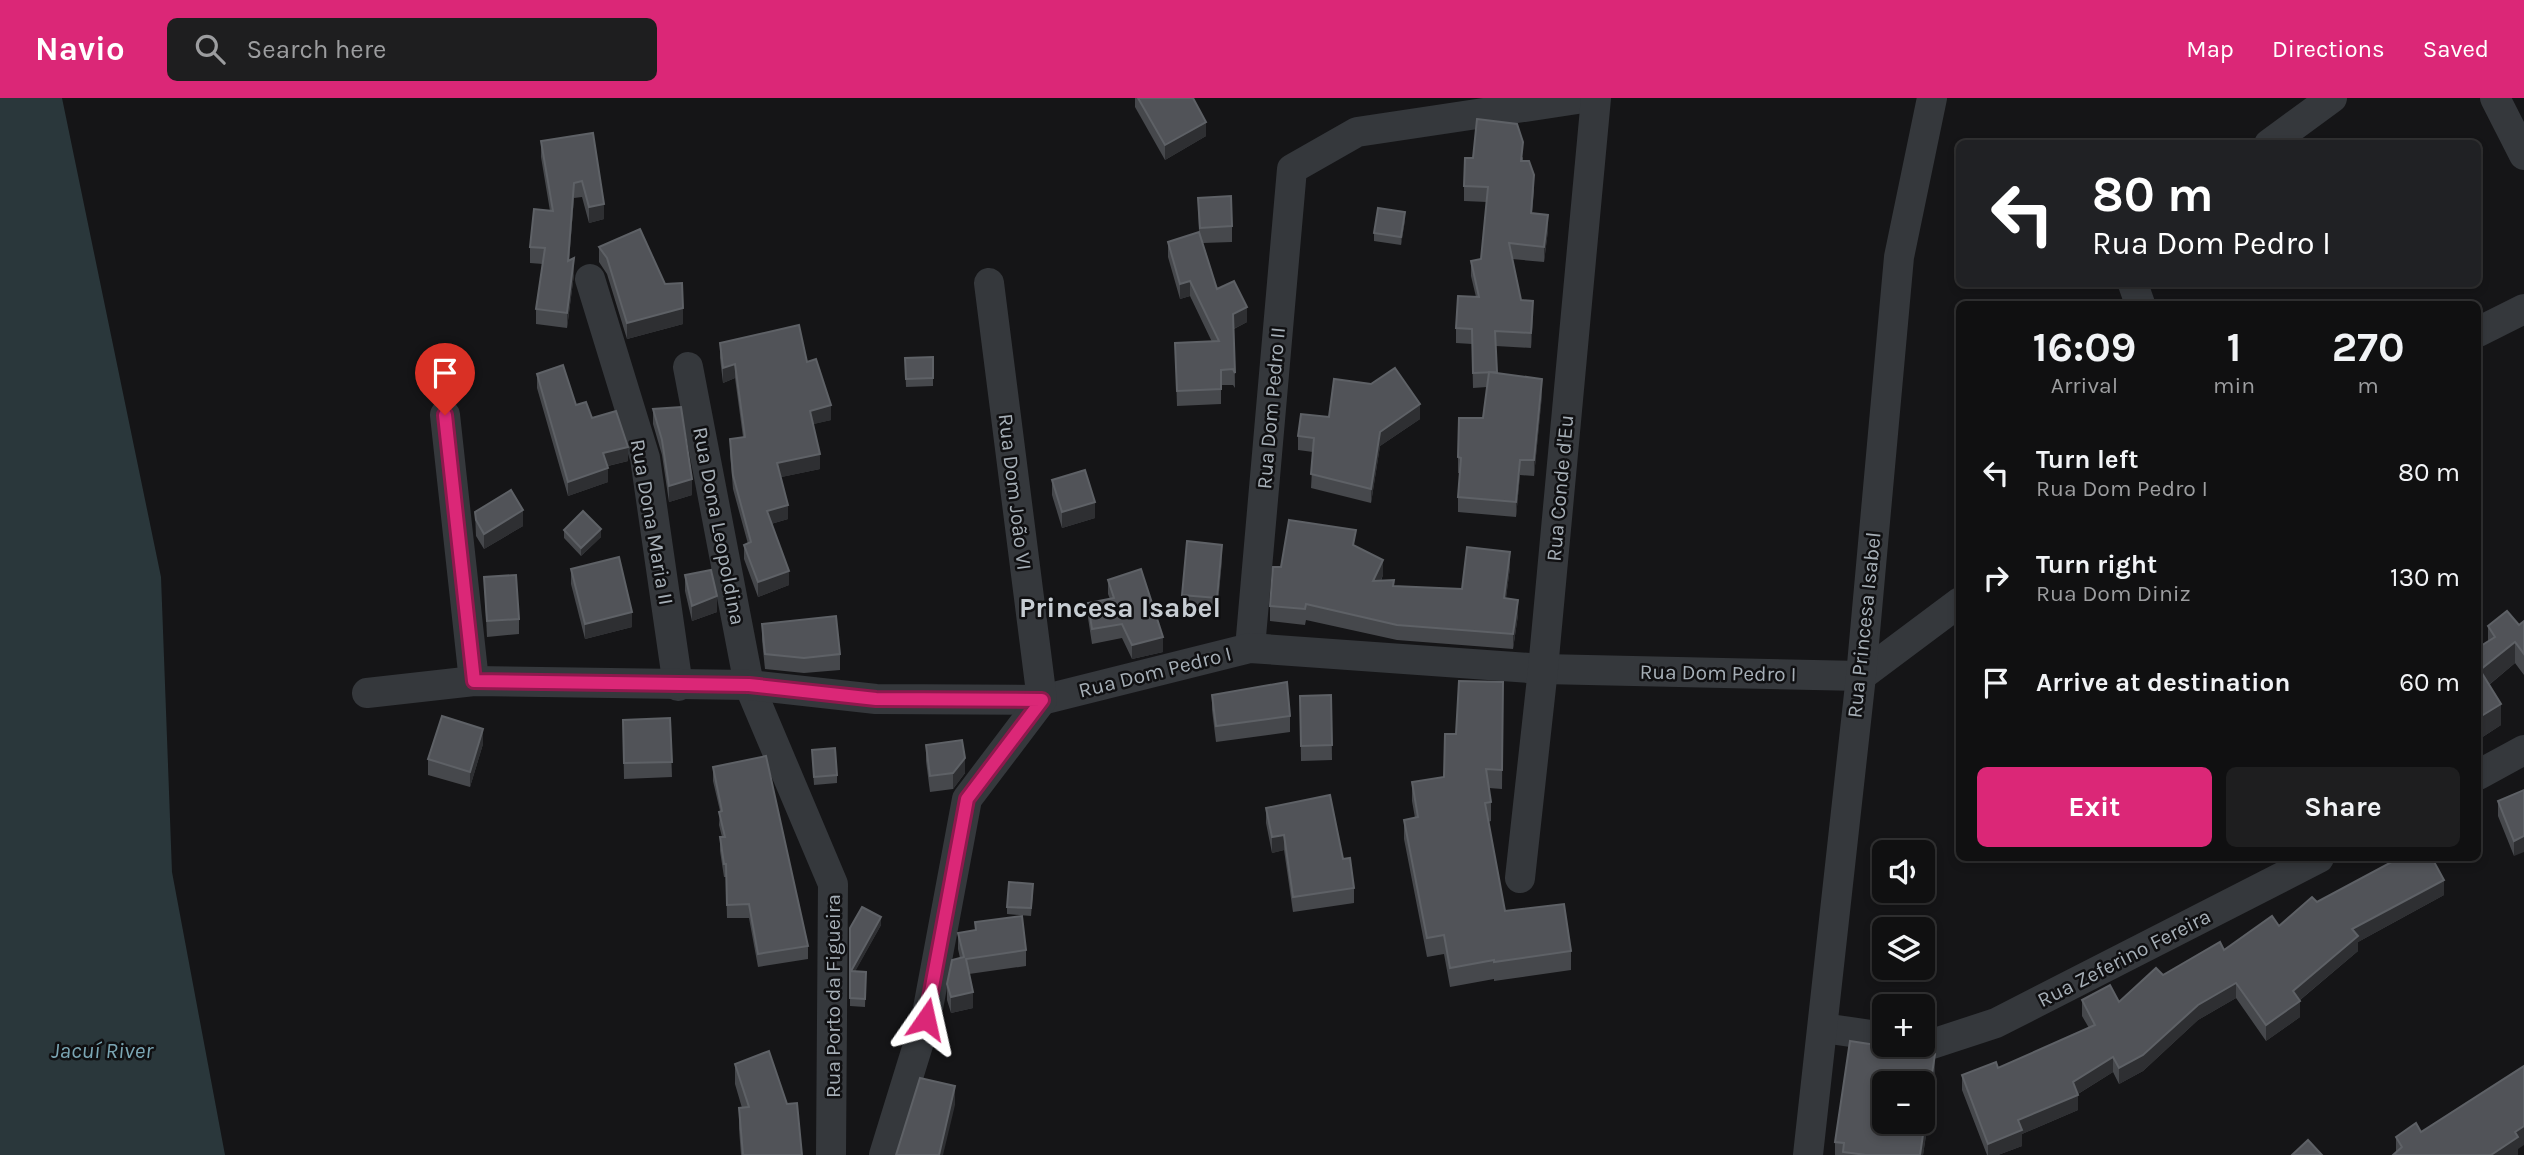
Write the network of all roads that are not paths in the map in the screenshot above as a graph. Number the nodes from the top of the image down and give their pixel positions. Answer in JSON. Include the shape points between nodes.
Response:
{"nodes":[{"id":1,"x":1584,"y":98,"type":"edge"},
{"id":2,"x":1595,"y":98,"type":"edge"},
{"id":3,"x":1932,"y":98,"type":"edge"},
{"id":4,"x":2332,"y":98,"type":"edge"},
{"id":5,"x":2495,"y":98,"type":"edge"},
{"id":6,"x":2274,"y":140,"type":"edge"},
{"id":7,"x":2524,"y":155,"type":"edge"},
{"id":8,"x":590,"y":279,"type":"dead end"},
{"id":9,"x":989,"y":283,"type":"dead end"},
{"id":10,"x":2524,"y":309,"type":"edge"},
{"id":11,"x":2481,"y":330,"type":"edge"},
{"id":12,"x":688,"y":368,"type":"dead end"},
{"id":13,"x":445,"y":415,"type":"dead end"},
{"id":14,"x":1956,"y":605,"type":"edge"},
{"id":15,"x":1250,"y":648,"type":"junction"},
{"id":16,"x":1543,"y":669,"type":"junction"},
{"id":17,"x":1861,"y":676,"type":"junction"},
{"id":18,"x":474,"y":681,"type":"junction"},
{"id":19,"x":749,"y":685,"type":"junction"},
{"id":20,"x":678,"y":686,"type":"junction"},
{"id":21,"x":367,"y":693,"type":"dead end"},
{"id":22,"x":1042,"y":700,"type":"junction"},
{"id":23,"x":2524,"y":750,"type":"edge"},
{"id":24,"x":2481,"y":773,"type":"edge"},
{"id":25,"x":2313,"y":861,"type":"edge"},
{"id":26,"x":1520,"y":877,"type":"dead end"},
{"id":27,"x":1823,"y":1028,"type":"junction"},
{"id":28,"x":1872,"y":1035,"type":"edge"},
{"id":29,"x":1935,"y":1043,"type":"edge"},
{"id":30,"x":831,"y":1155,"type":"edge"},
{"id":31,"x":884,"y":1155,"type":"edge"},
{"id":32,"x":1808,"y":1155,"type":"edge"}],
"edges":[{"from":1,"to":15,"type":"street","name":"Rua Dom Pedro II","via":[[1357,132],[1292,169]]},
{"from":2,"to":16,"type":"street","name":"Rua Conde d'Eu"},
{"from":3,"to":17,"type":"street","name":"Rua Princesa Isabel","via":[[1899,257]]},
{"from":4,"to":6,"type":"street"},
{"from":5,"to":7,"type":"street"},
{"from":8,"to":20,"type":"street","name":"Rua Dona Maria II","via":[[645,458]]},
{"from":9,"to":22,"type":"street","name":"Rua Dom João VI"},
{"from":10,"to":11,"type":"street"},
{"from":12,"to":19,"type":"street","name":"Rua Dona Leopoldina"},
{"from":13,"to":18,"type":"street"},
{"from":14,"to":17,"type":"street"},
{"from":15,"to":16,"type":"street","name":"Rua Dom Pedro I"},
{"from":15,"to":22,"type":"street","name":"Rua Dom Pedro I"},
{"from":16,"to":17,"type":"street","name":"Rua Dom Pedro I"},
{"from":16,"to":26,"type":"street","name":"Rua Conde d'Eu"},
{"from":17,"to":27,"type":"street","name":"Rua Princesa Isabel"},
{"from":18,"to":20,"type":"street","name":"Rua Dom Pedro I"},
{"from":18,"to":21,"type":"street","name":"Rua Dom Pedro I"},
{"from":19,"to":20,"type":"street","name":"Rua Dom Pedro I"},
{"from":19,"to":22,"type":"street","name":"Rua Dom Pedro I","via":[[876,699]]},
{"from":19,"to":30,"type":"street","name":"Rua Porto da Figueira","via":[[833,884]]},
{"from":22,"to":31,"type":"street","via":[[967,799],[926,1019]]},
{"from":23,"to":24,"type":"street"},
{"from":25,"to":29,"type":"street","name":"Rua Zeferino Fereira","via":[[1996,1023]]},
{"from":27,"to":28,"type":"street"},
{"from":27,"to":32,"type":"street","name":"Rua Princesa Isabel"}]}
